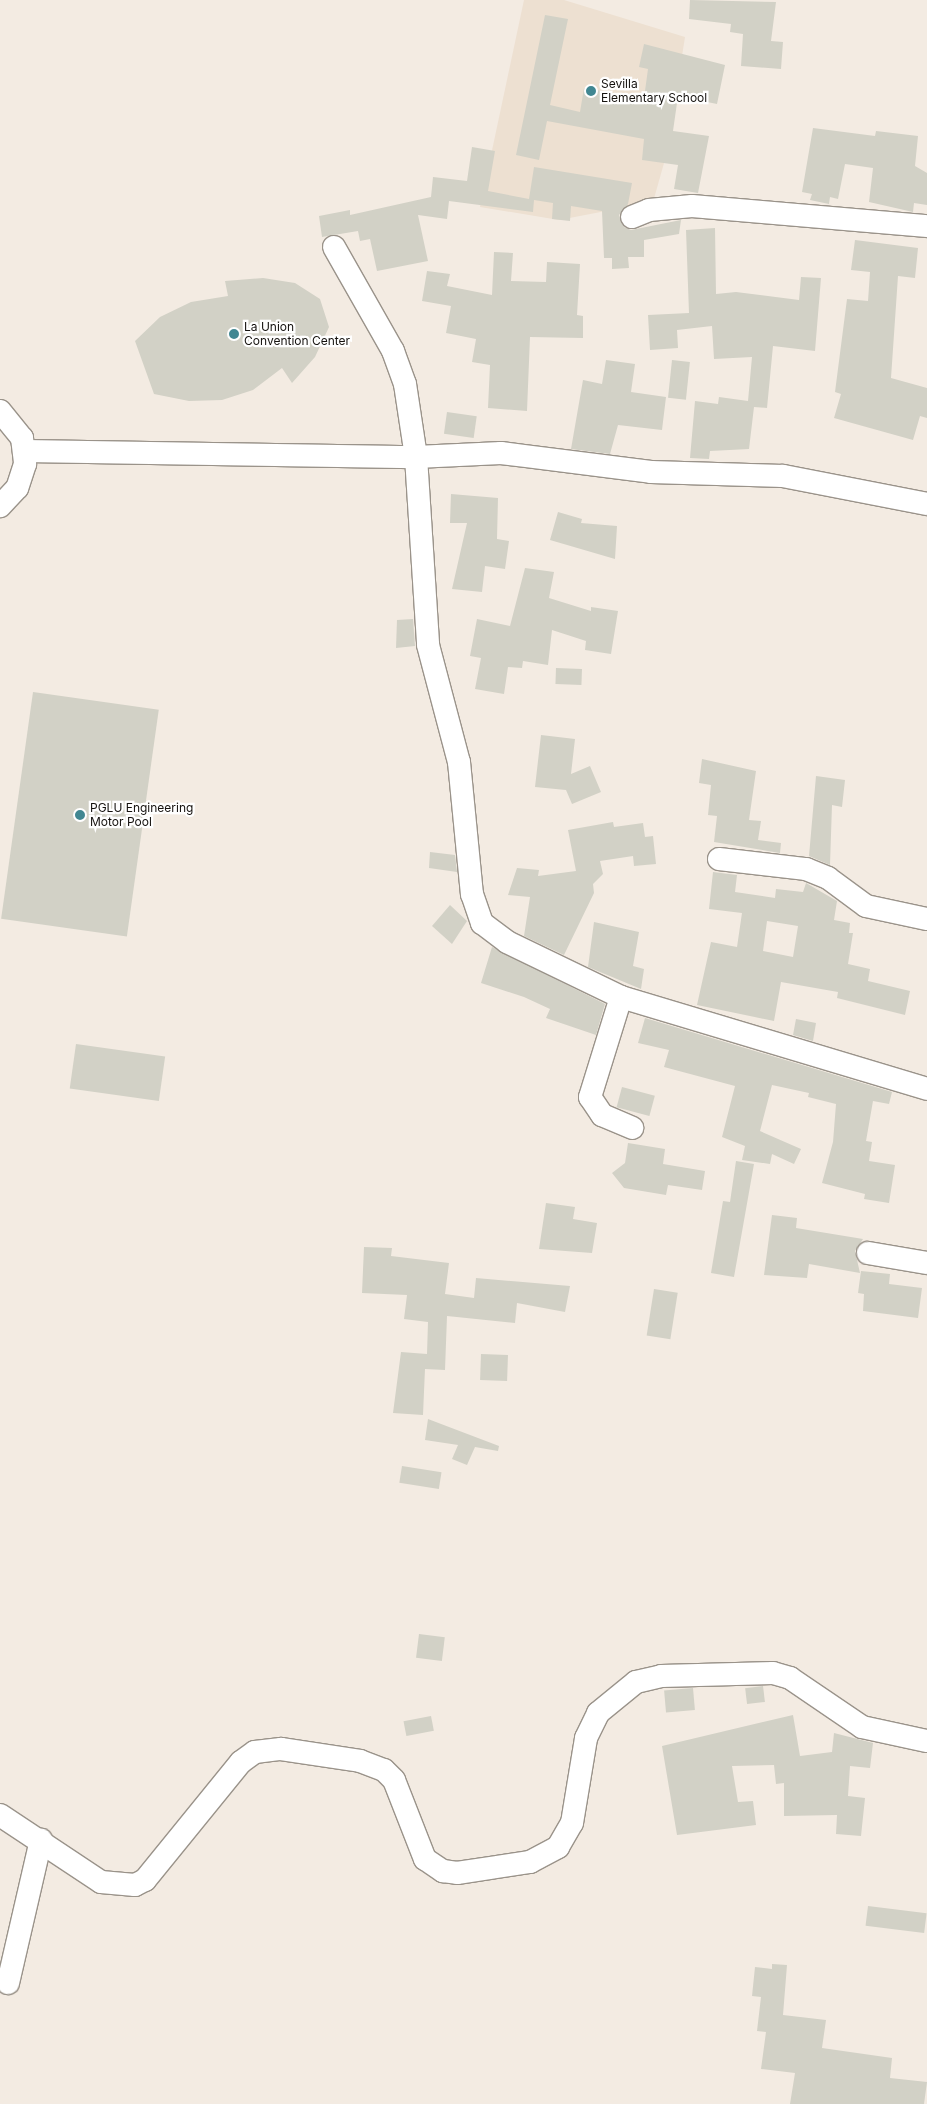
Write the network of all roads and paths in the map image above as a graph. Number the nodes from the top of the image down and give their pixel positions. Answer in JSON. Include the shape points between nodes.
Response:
{"nodes":[{"id":1,"x":632,"y":217,"type":"dead end"},
{"id":2,"x":927,"y":226,"type":"edge"},
{"id":3,"x":334,"y":246,"type":"dead end"},
{"id":4,"x":0,"y":411,"type":"edge"},
{"id":5,"x":25,"y":451,"type":"junction"},
{"id":6,"x":416,"y":457,"type":"junction"},
{"id":7,"x":927,"y":504,"type":"edge"},
{"id":8,"x":0,"y":506,"type":"edge"},
{"id":9,"x":719,"y":859,"type":"dead end"},
{"id":10,"x":927,"y":919,"type":"edge"},
{"id":11,"x":621,"y":997,"type":"junction"},
{"id":12,"x":927,"y":1089,"type":"edge"},
{"id":13,"x":632,"y":1128,"type":"dead end"},
{"id":14,"x":868,"y":1253,"type":"dead end"},
{"id":15,"x":927,"y":1263,"type":"edge"},
{"id":16,"x":927,"y":1741,"type":"edge"},
{"id":17,"x":0,"y":1815,"type":"edge"},
{"id":18,"x":40,"y":1840,"type":"junction"},
{"id":19,"x":8,"y":1983,"type":"dead end"}],
"edges":[{"from":1,"to":2,"type":"street","via":[[665,208],[701,206]]},
{"from":3,"to":6,"type":"street","via":[[400,365]]},
{"from":4,"to":5,"type":"street","via":[[16,427]]},
{"from":5,"to":6,"type":"street"},
{"from":5,"to":8,"type":"street","via":[[20,482]]},
{"from":6,"to":7,"type":"street","via":[[501,453],[651,472],[747,472],[859,489]]},
{"from":6,"to":11,"type":"street","via":[[428,645],[464,789],[476,910],[493,934]]},
{"from":9,"to":10,"type":"street","via":[[806,869],[828,878],[866,906]]},
{"from":11,"to":12,"type":"street"},
{"from":11,"to":13,"type":"street","via":[[590,1097],[602,1115]]},
{"from":14,"to":15,"type":"street"},
{"from":16,"to":18,"type":"street","via":[[862,1727],[782,1675],[761,1672],[661,1676],[636,1682],[598,1713],[586,1738],[567,1837],[544,1857],[530,1862],[443,1871],[425,1859],[394,1780],[384,1770],[360,1762],[281,1749],[255,1752],[241,1762],[145,1880],[135,1885],[101,1882]]},
{"from":17,"to":18,"type":"street"},
{"from":18,"to":19,"type":"street"}]}
